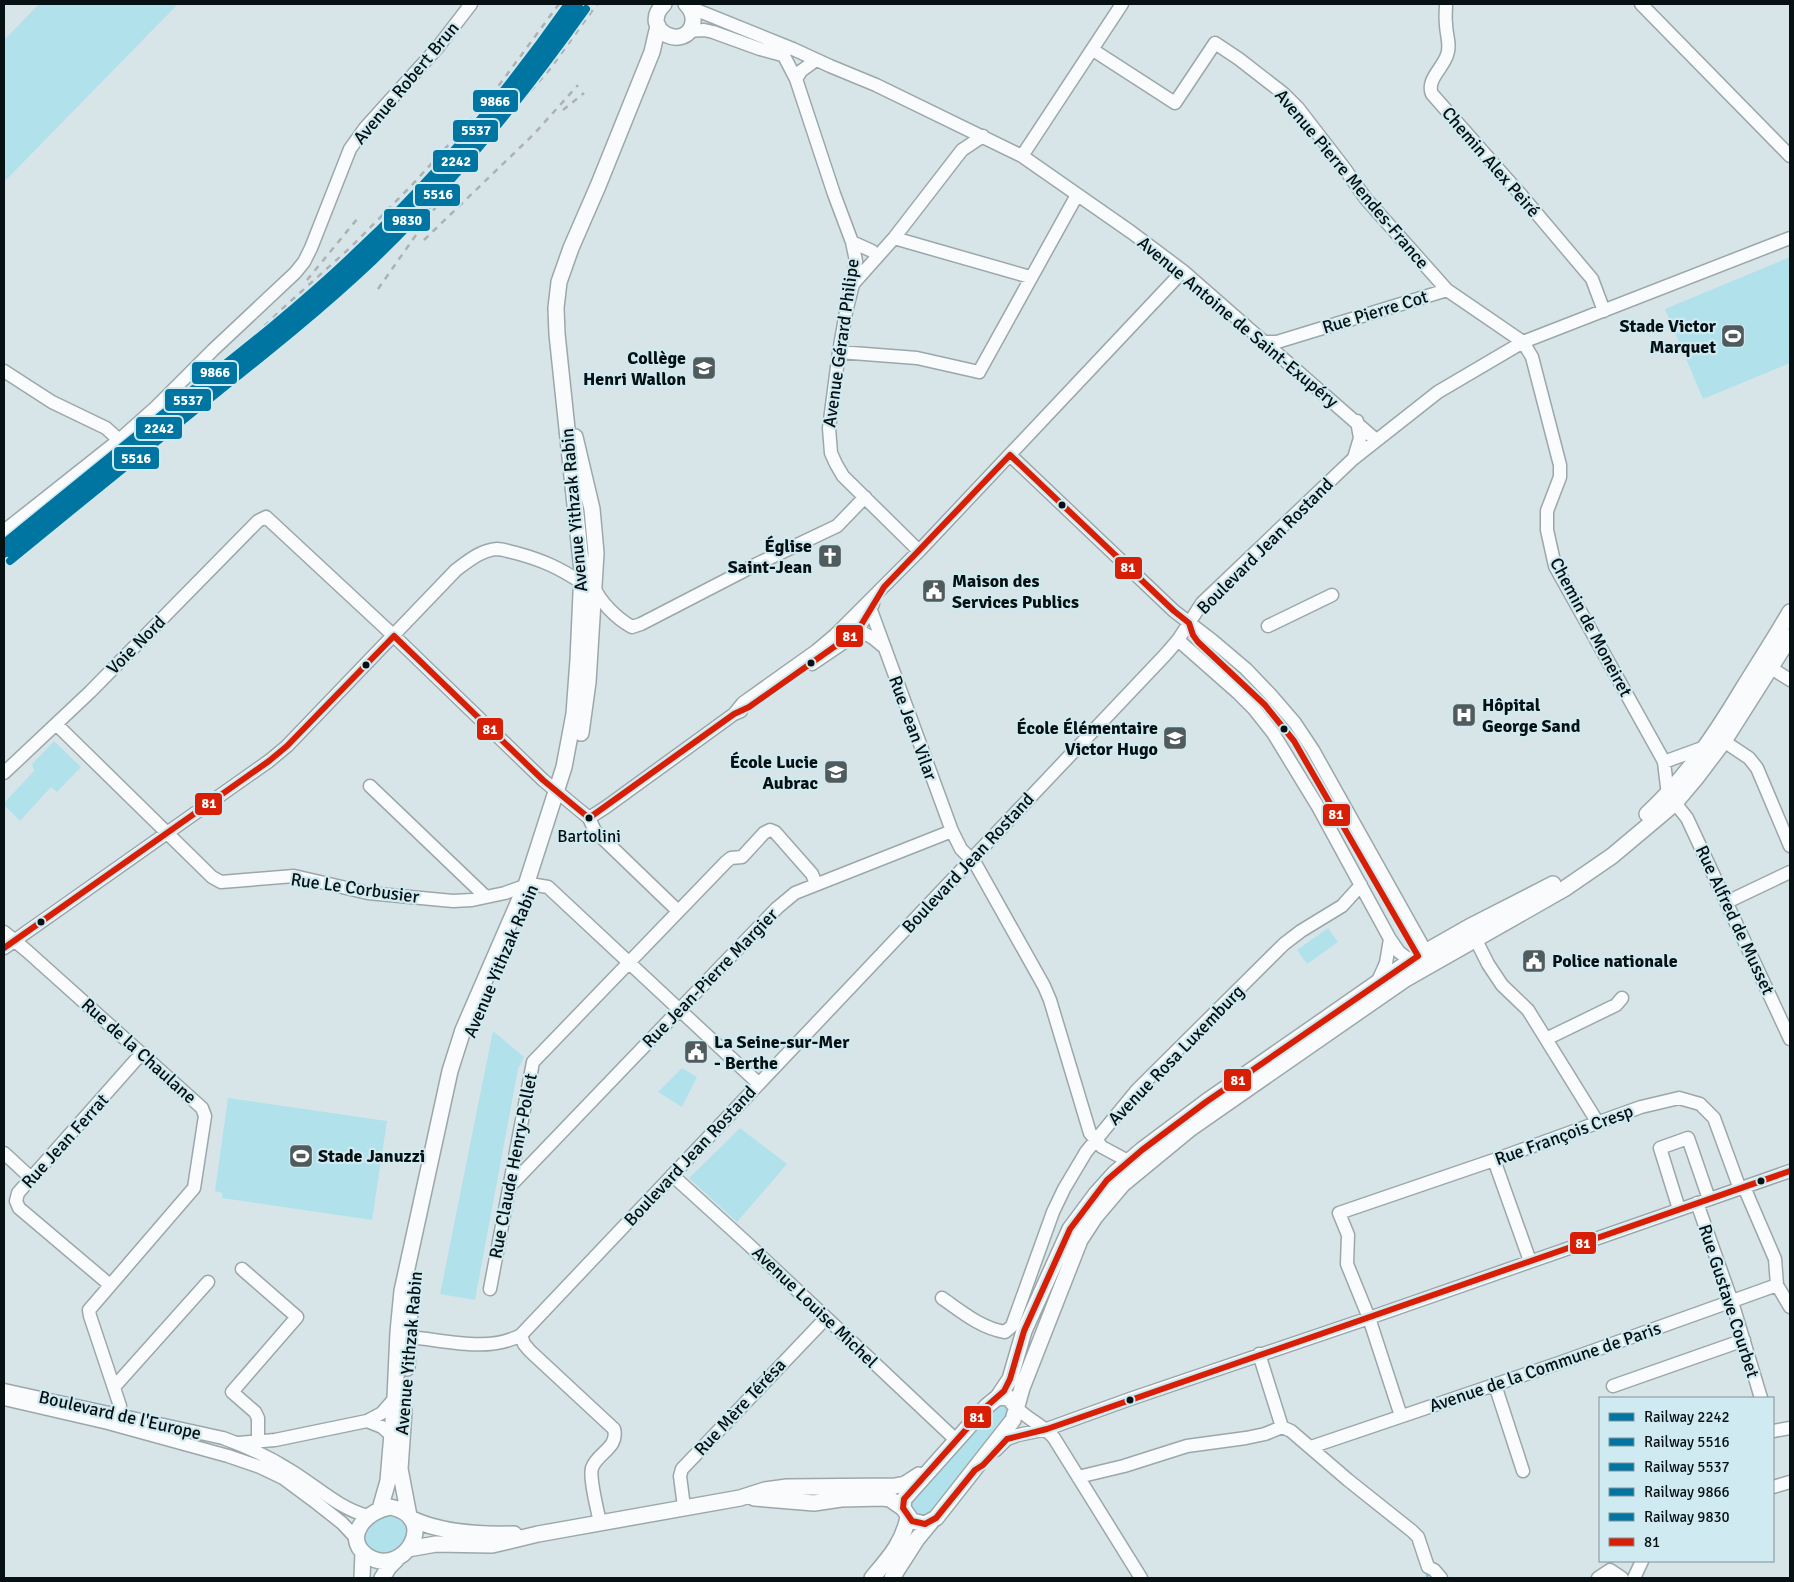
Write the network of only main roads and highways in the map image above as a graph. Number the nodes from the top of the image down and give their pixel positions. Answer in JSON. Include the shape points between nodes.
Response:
{"nodes":[{"id":1,"x":664,"y":4,"type":"edge"},
{"id":2,"x":688,"y":5,"type":"edge"},
{"id":3,"x":658,"y":26,"type":"junction"},
{"id":4,"x":671,"y":37,"type":"junction"},
{"id":5,"x":652,"y":52,"type":"junction"},
{"id":6,"x":566,"y":411,"type":"junction"},
{"id":7,"x":588,"y":580,"type":"junction"},
{"id":8,"x":591,"y":610,"type":"junction"},
{"id":9,"x":1790,"y":612,"type":"edge"},
{"id":10,"x":1790,"y":637,"type":"edge"},
{"id":11,"x":1766,"y":665,"type":"junction"},
{"id":12,"x":1719,"y":738,"type":"junction"},
{"id":13,"x":560,"y":794,"type":"junction"},
{"id":14,"x":1671,"y":799,"type":"junction"},
{"id":15,"x":530,"y":884,"type":"junction"},
{"id":16,"x":1422,"y":960,"type":"junction"},
{"id":17,"x":404,"y":1342,"type":"junction"},
{"id":18,"x":998,"y":1397,"type":"junction"},
{"id":19,"x":1016,"y":1408,"type":"junction"},
{"id":20,"x":940,"y":1459,"type":"junction"},
{"id":21,"x":740,"y":1498,"type":"junction"},
{"id":22,"x":374,"y":1513,"type":"junction"},
{"id":23,"x":906,"y":1513,"type":"junction"},
{"id":24,"x":410,"y":1518,"type":"junction"},
{"id":25,"x":930,"y":1522,"type":"junction"},
{"id":26,"x":538,"y":1534,"type":"junction"},
{"id":27,"x":360,"y":1546,"type":"junction"},
{"id":28,"x":402,"y":1554,"type":"junction"},
{"id":29,"x":362,"y":1578,"type":"edge"},
{"id":30,"x":382,"y":1578,"type":"edge"},
{"id":31,"x":872,"y":1578,"type":"edge"},
{"id":32,"x":892,"y":1578,"type":"edge"}],
"edges":[{"from":1,"to":3,"type":"main road","name":"Avenue Yithzak Rabin","via":[[657,14]]},
{"from":2,"to":4,"type":"main road","name":"Avenue Yithzak Rabin","via":[[693,19],[688,31]]},
{"from":3,"to":4,"type":"main road"},
{"from":3,"to":5,"type":"main road","name":"Avenue Yithzak Rabin"},
{"from":4,"to":5,"type":"main road","name":"Avenue Yithzak Rabin"},
{"from":5,"to":6,"type":"main road","name":"Avenue Yithzak Rabin","via":[[560,282],[557,334]]},
{"from":6,"to":7,"type":"main road","name":"Avenue Yithzak Rabin","via":[[572,480]]},
{"from":6,"to":7,"type":"main road","name":"Avenue Yithzak Rabin","via":[[592,509],[596,553]]},
{"from":7,"to":8,"type":"main road","name":"Avenue Yithzak Rabin"},
{"from":8,"to":13,"type":"main road","name":"Avenue Yithzak Rabin"},
{"from":8,"to":13,"type":"main road","name":"Avenue Yithzak Rabin","via":[[580,740]]},
{"from":9,"to":11,"type":"main road"},
{"from":10,"to":11,"type":"main road"},
{"from":11,"to":12,"type":"main road"},
{"from":12,"to":14,"type":"main road","via":[[1705,747]]},
{"from":12,"to":14,"type":"main road","via":[[1696,778]]},
{"from":13,"to":15,"type":"main road","name":"Avenue Yithzak Rabin"},
{"from":14,"to":16,"type":"main road","via":[[1575,871]]},
{"from":15,"to":17,"type":"main road","name":"Avenue Yithzak Rabin","via":[[462,1060],[415,1267]]},
{"from":15,"to":17,"type":"main road","name":"Avenue Yithzak Rabin","via":[[456,1050],[402,1291],[398,1332]]},
{"from":16,"to":18,"type":"main road","via":[[1377,983],[1206,1102],[1115,1173],[1070,1229],[1024,1331],[1010,1379]]},
{"from":16,"to":19,"type":"main road","via":[[1404,980],[1191,1128],[1105,1203],[1073,1256]]},
{"from":17,"to":22,"type":"main road","name":"Avenue Yithzak Rabin","via":[[386,1490]]},
{"from":17,"to":24,"type":"main road","name":"Avenue Yithzak Rabin","via":[[400,1471]]},
{"from":18,"to":19,"type":"main road","via":[[1009,1398]]},
{"from":18,"to":20,"type":"main road"},
{"from":19,"to":25,"type":"main road","via":[[1014,1420]]},
{"from":20,"to":21,"type":"main road","via":[[906,1484],[787,1487]]},
{"from":20,"to":23,"type":"main road","via":[[904,1499],[902,1503]]},
{"from":21,"to":23,"type":"main road","via":[[814,1503],[883,1498],[890,1499]]},
{"from":21,"to":26,"type":"main road"},
{"from":22,"to":24,"type":"main road","via":[[390,1507]]},
{"from":22,"to":27,"type":"main road","via":[[360,1525]]},
{"from":23,"to":25,"type":"main road","via":[[918,1524]]},
{"from":23,"to":31,"type":"main road","via":[[905,1532]]},
{"from":24,"to":26,"type":"main road","via":[[422,1524],[462,1531]]},
{"from":24,"to":28,"type":"main road","via":[[415,1535]]},
{"from":25,"to":32,"type":"main road"},
{"from":26,"to":28,"type":"main road","via":[[492,1545],[436,1544]]},
{"from":27,"to":28,"type":"main road","via":[[375,1559],[385,1561]]},
{"from":27,"to":29,"type":"main road"},
{"from":28,"to":30,"type":"main road"}]}
